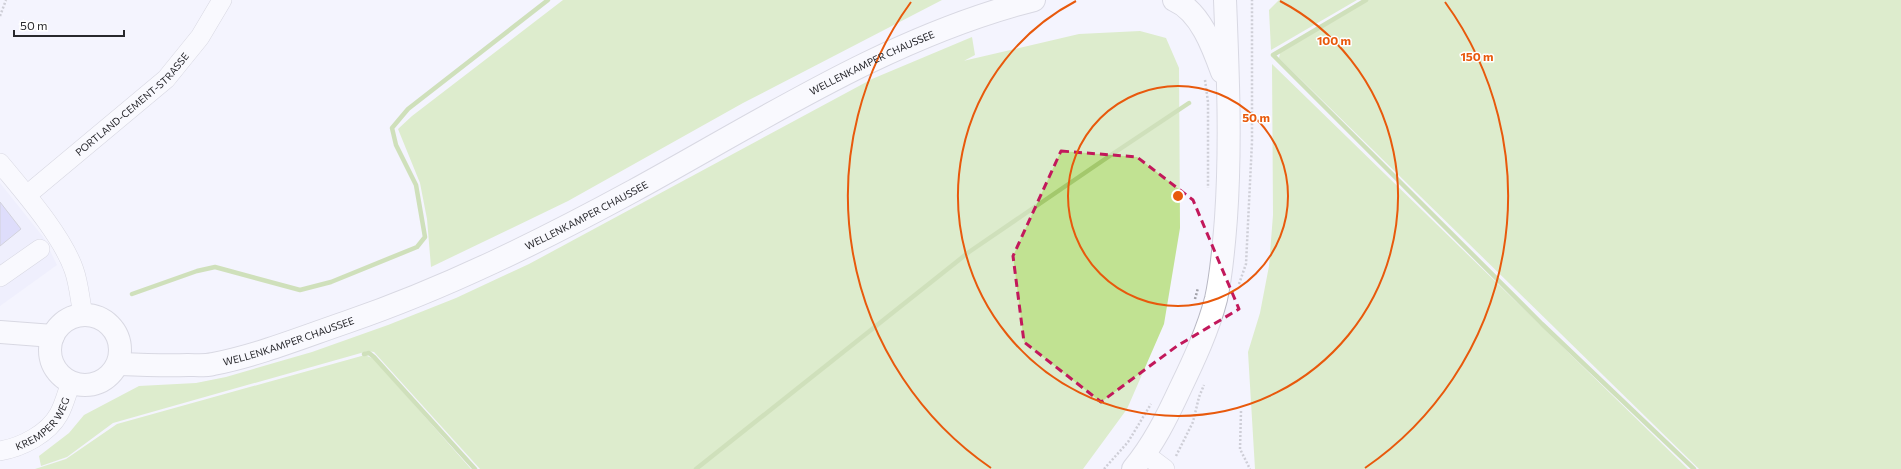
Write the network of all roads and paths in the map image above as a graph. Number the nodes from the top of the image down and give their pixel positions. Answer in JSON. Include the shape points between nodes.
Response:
{"nodes":[{"id":1,"x":6,"y":0,"type":"edge"},
{"id":2,"x":222,"y":0,"type":"edge"},
{"id":3,"x":1034,"y":0,"type":"edge"},
{"id":4,"x":1174,"y":0,"type":"edge"},
{"id":5,"x":1225,"y":0,"type":"edge"},
{"id":6,"x":990,"y":5,"type":"edge"},
{"id":7,"x":0,"y":16,"type":"edge"},
{"id":8,"x":1204,"y":73,"type":"dead end"},
{"id":9,"x":1229,"y":91,"type":"junction"},
{"id":10,"x":0,"y":163,"type":"edge"},
{"id":11,"x":26,"y":195,"type":"junction"},
{"id":12,"x":1208,"y":196,"type":"dead end"},
{"id":13,"x":40,"y":250,"type":"dead end"},
{"id":14,"x":0,"y":277,"type":"edge"},
{"id":15,"x":1200,"y":281,"type":"dead end"},
{"id":16,"x":1194,"y":304,"type":"dead end"},
{"id":17,"x":83,"y":315,"type":"junction"},
{"id":18,"x":0,"y":332,"type":"edge"},
{"id":19,"x":53,"y":336,"type":"junction"},
{"id":20,"x":118,"y":364,"type":"junction"},
{"id":21,"x":71,"y":382,"type":"junction"},
{"id":22,"x":1152,"y":402,"type":"dead end"},
{"id":23,"x":1240,"y":411,"type":"dead end"},
{"id":24,"x":0,"y":451,"type":"edge"},
{"id":25,"x":1139,"y":462,"type":"edge"},
{"id":26,"x":1104,"y":469,"type":"edge"},
{"id":27,"x":1165,"y":469,"type":"edge"},
{"id":28,"x":1250,"y":469,"type":"edge"}],
"edges":[{"from":1,"to":7,"type":"path"},
{"from":2,"to":11,"type":"street","name":"PORTLAND-CEMENT-STRASSE","via":[[200,37],[166,79]]},
{"from":3,"to":6,"type":"main road","name":"WELLENKAMPER CHAUSSEE"},
{"from":4,"to":9,"type":"main road","via":[[1183,4],[1208,36]]},
{"from":5,"to":9,"type":"main road"},
{"from":6,"to":20,"type":"main road","name":"WELLENKAMPER CHAUSSEE","via":[[788,104],[552,234],[399,304],[211,365]]},
{"from":8,"to":12,"type":"path","via":[[1208,102]]},
{"from":9,"to":25,"type":"main road","via":[[1230,170],[1224,248],[1216,299],[1195,358],[1169,412]]},
{"from":10,"to":11,"type":"street"},
{"from":11,"to":17,"type":"street","via":[[70,260]]},
{"from":13,"to":14,"type":"street"},
{"from":15,"to":16,"type":"path"},
{"from":17,"to":19,"type":"main road","via":[[65,321]]},
{"from":17,"to":20,"type":"main road","via":[[102,319],[112,327],[120,344]]},
{"from":18,"to":19,"type":"main road"},
{"from":19,"to":21,"type":"main road","via":[[50,349],[52,362],[58,373]]},
{"from":20,"to":21,"type":"main road","via":[[110,376],[98,383],[83,386]]},
{"from":21,"to":24,"type":"street","name":"KREMPER WEG","via":[[59,414],[51,425],[19,446]]},
{"from":22,"to":26,"type":"path","via":[[1128,442]]},
{"from":23,"to":28,"type":"path","via":[[1240,449]]},
{"from":25,"to":27,"type":"street"}]}
